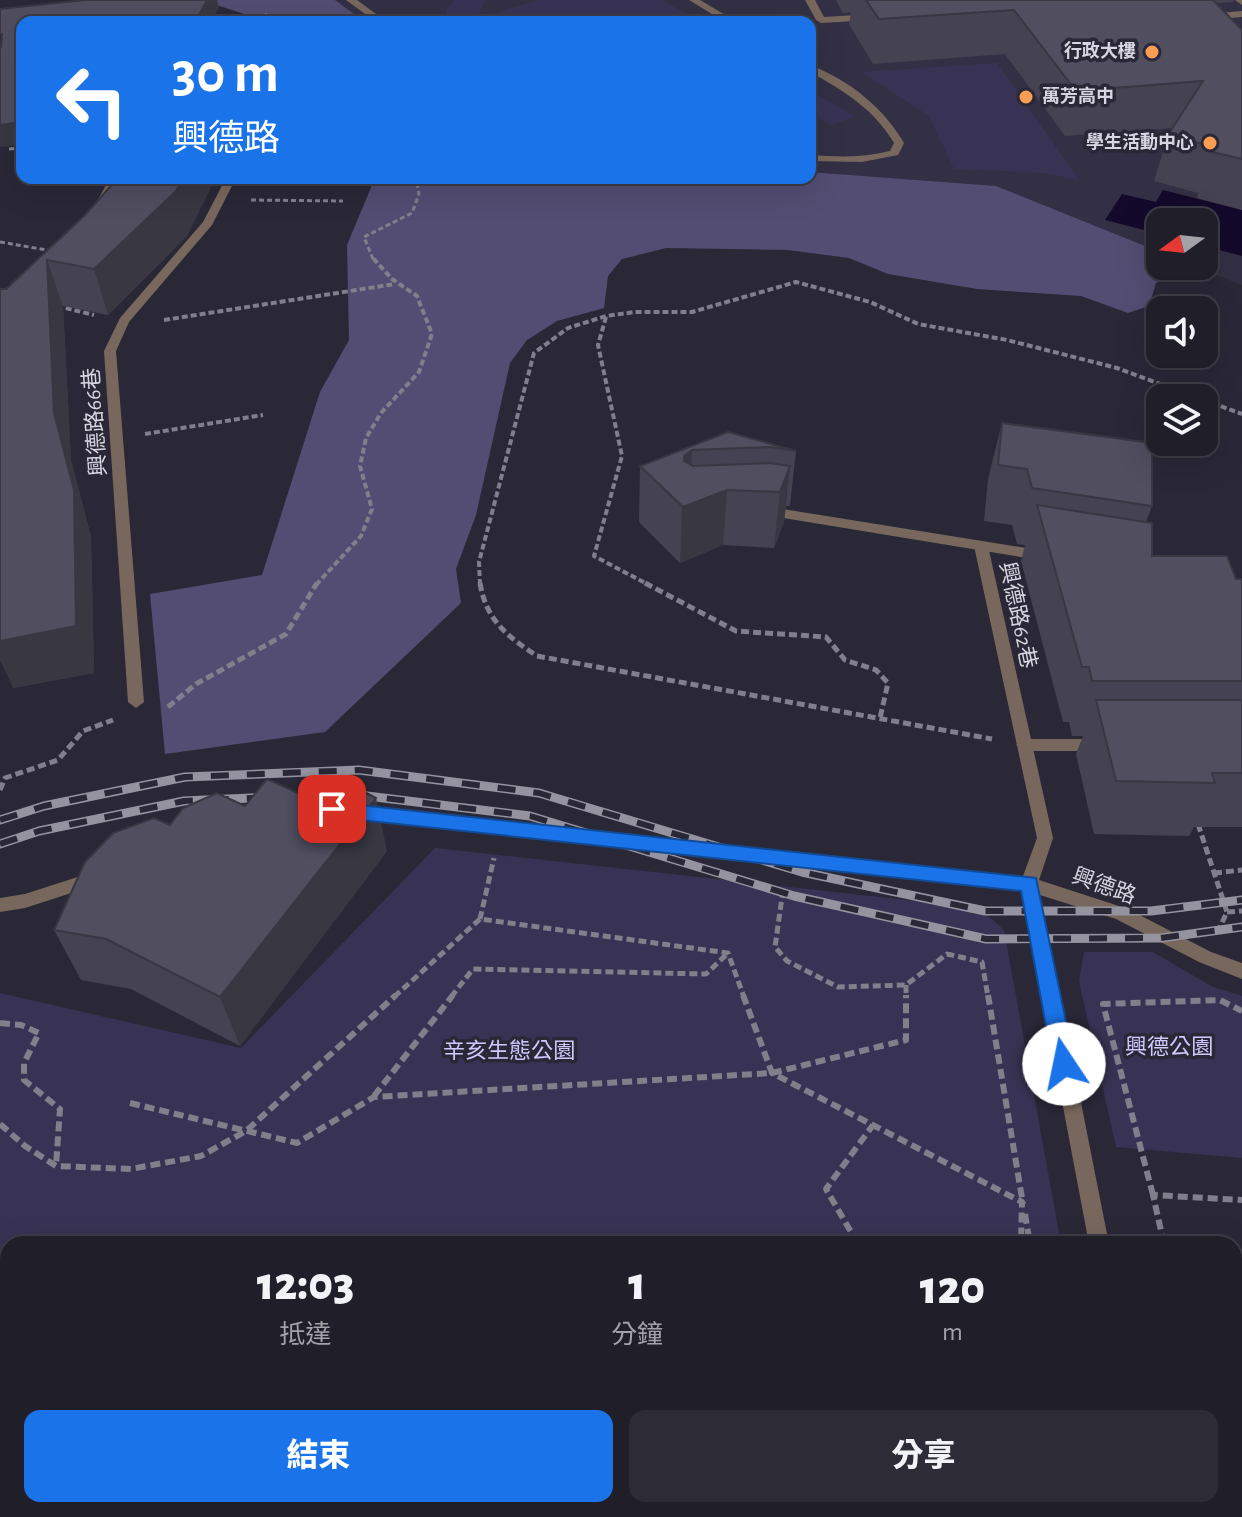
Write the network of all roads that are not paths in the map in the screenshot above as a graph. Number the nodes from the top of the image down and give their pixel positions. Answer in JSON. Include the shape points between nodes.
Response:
{"nodes":[{"id":1,"x":351,"y":0,"type":"edge"},
{"id":2,"x":694,"y":0,"type":"edge"},
{"id":3,"x":810,"y":0,"type":"edge"},
{"id":4,"x":374,"y":16,"type":"edge"},
{"id":5,"x":722,"y":16,"type":"edge"},
{"id":6,"x":882,"y":16,"type":"edge"},
{"id":7,"x":1242,"y":16,"type":"edge"},
{"id":8,"x":1200,"y":18,"type":"edge"},
{"id":9,"x":1228,"y":24,"type":"edge"},
{"id":10,"x":816,"y":71,"type":"edge"},
{"id":11,"x":816,"y":158,"type":"edge"},
{"id":12,"x":112,"y":184,"type":"edge"},
{"id":13,"x":229,"y":184,"type":"edge"},
{"id":14,"x":62,"y":252,"type":"edge"},
{"id":15,"x":750,"y":512,"type":"edge"},
{"id":16,"x":981,"y":546,"type":"junction"},
{"id":17,"x":1057,"y":558,"type":"edge"},
{"id":18,"x":136,"y":702,"type":"road end"},
{"id":19,"x":1024,"y":745,"type":"junction"},
{"id":20,"x":1114,"y":745,"type":"edge"},
{"id":21,"x":348,"y":811,"type":"edge"},
{"id":22,"x":105,"y":875,"type":"edge"},
{"id":23,"x":1029,"y":884,"type":"junction"},
{"id":24,"x":0,"y":905,"type":"edge"},
{"id":25,"x":1242,"y":971,"type":"edge"},
{"id":26,"x":1097,"y":1236,"type":"edge"}],
"edges":[{"from":1,"to":4,"type":"street"},
{"from":2,"to":5,"type":"street"},
{"from":3,"to":6,"type":"street","via":[[821,20]]},
{"from":7,"to":8,"type":"street"},
{"from":7,"to":9,"type":"street"},
{"from":10,"to":11,"type":"street","via":[[862,98],[887,120],[899,143],[894,153],[876,159]]},
{"from":12,"to":14,"type":"street"},
{"from":13,"to":18,"type":"street","name":"興德路66巷","via":[[208,223],[124,321],[110,351]]},
{"from":15,"to":16,"type":"street","name":"興德路62巷"},
{"from":16,"to":17,"type":"street"},
{"from":16,"to":19,"type":"street","name":"興德路62巷"},
{"from":19,"to":20,"type":"street"},
{"from":19,"to":23,"type":"street","name":"興德路62巷","via":[[1045,838]]},
{"from":21,"to":23,"type":"street","name":"興德路"},
{"from":22,"to":24,"type":"street"},
{"from":23,"to":25,"type":"street","name":"興德路","via":[[1122,914]]},
{"from":23,"to":26,"type":"street"}]}
